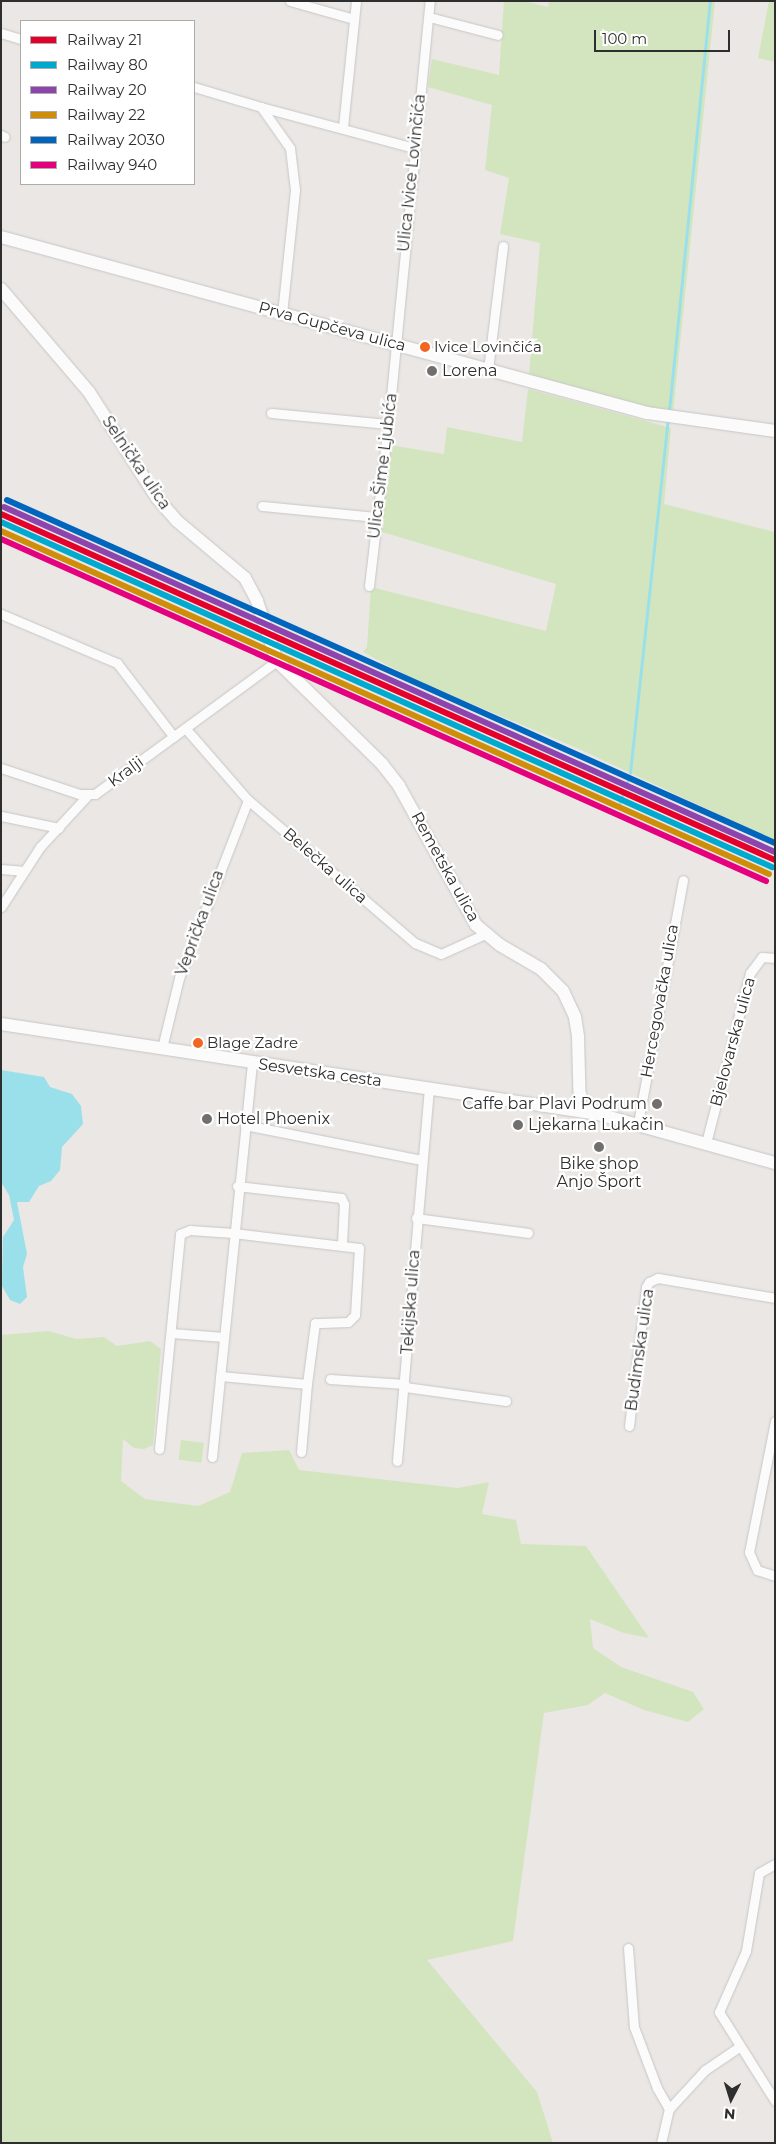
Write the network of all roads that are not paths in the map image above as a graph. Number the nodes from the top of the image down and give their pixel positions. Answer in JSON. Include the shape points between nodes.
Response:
{"nodes":[{"id":1,"x":290,"y":1,"type":"edge"},
{"id":2,"x":356,"y":1,"type":"edge"},
{"id":3,"x":430,"y":1,"type":"edge"},
{"id":4,"x":428,"y":17,"type":"junction"},
{"id":5,"x":354,"y":19,"type":"junction"},
{"id":6,"x":1,"y":33,"type":"edge"},
{"id":7,"x":498,"y":34,"type":"dead end"},
{"id":8,"x":17,"y":37,"type":"edge"},
{"id":9,"x":195,"y":87,"type":"edge"},
{"id":10,"x":261,"y":106,"type":"junction"},
{"id":11,"x":343,"y":127,"type":"junction"},
{"id":12,"x":414,"y":148,"type":"junction"},
{"id":13,"x":1,"y":237,"type":"edge"},
{"id":14,"x":503,"y":246,"type":"dead end"},
{"id":15,"x":1,"y":289,"type":"edge"},
{"id":16,"x":282,"y":313,"type":"junction"},
{"id":17,"x":396,"y":345,"type":"junction"},
{"id":18,"x":488,"y":370,"type":"junction"},
{"id":19,"x":271,"y":413,"type":"dead end"},
{"id":20,"x":388,"y":424,"type":"junction"},
{"id":21,"x":775,"y":431,"type":"edge"},
{"id":22,"x":262,"y":506,"type":"dead end"},
{"id":23,"x":376,"y":517,"type":"junction"},
{"id":24,"x":369,"y":586,"type":"dead end"},
{"id":25,"x":1,"y":614,"type":"edge"},
{"id":26,"x":277,"y":661,"type":"junction"},
{"id":27,"x":186,"y":729,"type":"junction"},
{"id":28,"x":174,"y":737,"type":"junction"},
{"id":29,"x":1,"y":768,"type":"edge"},
{"id":30,"x":87,"y":796,"type":"junction"},
{"id":31,"x":248,"y":800,"type":"junction"},
{"id":32,"x":1,"y":816,"type":"edge"},
{"id":33,"x":59,"y":828,"type":"junction"},
{"id":34,"x":1,"y":869,"type":"edge"},
{"id":35,"x":22,"y":871,"type":"junction"},
{"id":36,"x":682,"y":880,"type":"dead end"},
{"id":37,"x":1,"y":907,"type":"edge"},
{"id":38,"x":485,"y":934,"type":"junction"},
{"id":39,"x":775,"y":958,"type":"edge"},
{"id":40,"x":1,"y":1024,"type":"edge"},
{"id":41,"x":162,"y":1048,"type":"junction"},
{"id":42,"x":252,"y":1062,"type":"junction"},
{"id":43,"x":429,"y":1088,"type":"junction"},
{"id":44,"x":580,"y":1111,"type":"junction"},
{"id":45,"x":638,"y":1122,"type":"junction"},
{"id":46,"x":245,"y":1125,"type":"junction"},
{"id":47,"x":706,"y":1143,"type":"junction"},
{"id":48,"x":422,"y":1160,"type":"junction"},
{"id":49,"x":775,"y":1163,"type":"edge"},
{"id":50,"x":237,"y":1186,"type":"junction"},
{"id":51,"x":416,"y":1218,"type":"junction"},
{"id":52,"x":233,"y":1233,"type":"junction"},
{"id":53,"x":528,"y":1233,"type":"dead end"},
{"id":54,"x":342,"y":1244,"type":"junction"},
{"id":55,"x":775,"y":1298,"type":"edge"},
{"id":56,"x":172,"y":1333,"type":"junction"},
{"id":57,"x":224,"y":1337,"type":"junction"},
{"id":58,"x":220,"y":1376,"type":"junction"},
{"id":59,"x":330,"y":1379,"type":"dead end"},
{"id":60,"x":307,"y":1384,"type":"junction"},
{"id":61,"x":405,"y":1385,"type":"junction"},
{"id":62,"x":506,"y":1401,"type":"dead end"},
{"id":63,"x":775,"y":1421,"type":"edge"},
{"id":64,"x":629,"y":1426,"type":"dead end"},
{"id":65,"x":159,"y":1449,"type":"dead end"},
{"id":66,"x":301,"y":1452,"type":"dead end"},
{"id":67,"x":212,"y":1456,"type":"dead end"},
{"id":68,"x":397,"y":1462,"type":"dead end"},
{"id":69,"x":775,"y":1576,"type":"edge"},
{"id":70,"x":775,"y":1864,"type":"edge"},
{"id":71,"x":628,"y":1948,"type":"dead end"},
{"id":72,"x":739,"y":2047,"type":"junction"},
{"id":73,"x":775,"y":2101,"type":"edge"},
{"id":74,"x":669,"y":2109,"type":"junction"},
{"id":75,"x":661,"y":2143,"type":"edge"}],
"edges":[{"from":1,"to":5,"type":"street"},
{"from":2,"to":5,"type":"street"},
{"from":3,"to":4,"type":"street","name":"Ulica Ivice Lovinčića"},
{"from":4,"to":7,"type":"street"},
{"from":4,"to":12,"type":"street","name":"Ulica Ivice Lovinčića"},
{"from":5,"to":11,"type":"street"},
{"from":6,"to":8,"type":"street"},
{"from":9,"to":10,"type":"street"},
{"from":10,"to":11,"type":"street"},
{"from":10,"to":16,"type":"street","via":[[287,141],[296,176]]},
{"from":11,"to":12,"type":"street"},
{"from":12,"to":17,"type":"street","name":"Ulica Ivice Lovinčića"},
{"from":13,"to":16,"type":"street","name":"Prva Gupčeva ulica"},
{"from":14,"to":18,"type":"street"},
{"from":15,"to":26,"type":"street","name":"Selnička ulica","via":[[89,392],[157,498],[177,521],[245,578],[257,601]]},
{"from":16,"to":17,"type":"street","name":"Prva Gupčeva ulica"},
{"from":17,"to":18,"type":"street","name":"Prva Gupčeva ulica"},
{"from":17,"to":20,"type":"street","name":"Ulica Šime Ljubića"},
{"from":18,"to":21,"type":"street","name":"Prva Gupčeva ulica","via":[[667,418]]},
{"from":19,"to":20,"type":"street"},
{"from":20,"to":23,"type":"street","name":"Ulica Šime Ljubića"},
{"from":22,"to":23,"type":"street"},
{"from":23,"to":24,"type":"street","name":"Ulica Šime Ljubića"},
{"from":25,"to":28,"type":"street","via":[[117,663]]},
{"from":26,"to":27,"type":"street","name":"Kralji"},
{"from":26,"to":38,"type":"street","name":"Remetska ulica","via":[[382,764],[399,786],[476,925]]},
{"from":27,"to":28,"type":"street","name":"Kralji"},
{"from":27,"to":31,"type":"street","name":"Belečka ulica"},
{"from":28,"to":30,"type":"street","name":"Kralji","via":[[100,791]]},
{"from":29,"to":30,"type":"street"},
{"from":30,"to":33,"type":"street","name":"Kralji"},
{"from":31,"to":38,"type":"street","name":"Belečka ulica","via":[[415,943],[441,954]]},
{"from":31,"to":41,"type":"street","name":"Veprička ulica","via":[[182,969]]},
{"from":32,"to":33,"type":"street"},
{"from":33,"to":35,"type":"street","name":"Kralji"},
{"from":34,"to":35,"type":"street"},
{"from":35,"to":37,"type":"street","name":"Kralji"},
{"from":36,"to":45,"type":"street","name":"Hercegovačka ulica"},
{"from":38,"to":44,"type":"street","name":"Remetska ulica","via":[[541,969],[570,1003],[578,1037]]},
{"from":39,"to":47,"type":"street","name":"Bjelovarska ulica","via":[[762,957],[750,973]]},
{"from":40,"to":41,"type":"street","name":"Sesvetska cesta"},
{"from":41,"to":42,"type":"street","name":"Sesvetska cesta"},
{"from":42,"to":43,"type":"street","name":"Sesvetska cesta"},
{"from":42,"to":46,"type":"street"},
{"from":43,"to":44,"type":"street","name":"Sesvetska cesta"},
{"from":43,"to":48,"type":"street","name":"Tekijska ulica"},
{"from":44,"to":45,"type":"street"},
{"from":45,"to":47,"type":"street"},
{"from":46,"to":48,"type":"street"},
{"from":46,"to":50,"type":"street"},
{"from":47,"to":49,"type":"street"},
{"from":48,"to":51,"type":"street","name":"Tekijska ulica"},
{"from":50,"to":52,"type":"street"},
{"from":50,"to":54,"type":"street","via":[[341,1198],[344,1204]]},
{"from":51,"to":53,"type":"street"},
{"from":51,"to":61,"type":"street","name":"Tekijska ulica"},
{"from":52,"to":54,"type":"street"},
{"from":52,"to":56,"type":"street","via":[[190,1230],[180,1234]]},
{"from":52,"to":57,"type":"street"},
{"from":54,"to":60,"type":"street","via":[[355,1246],[361,1252],[355,1315],[344,1323],[315,1323]]},
{"from":55,"to":64,"type":"street","name":"Budimska ulica","via":[[658,1278],[650,1282],[646,1287]]},
{"from":56,"to":57,"type":"street"},
{"from":56,"to":65,"type":"street"},
{"from":57,"to":58,"type":"street"},
{"from":58,"to":60,"type":"street"},
{"from":58,"to":67,"type":"street"},
{"from":59,"to":61,"type":"street"},
{"from":60,"to":66,"type":"street"},
{"from":61,"to":62,"type":"street"},
{"from":61,"to":68,"type":"street","name":"Tekijska ulica"},
{"from":63,"to":69,"type":"street","via":[[749,1552],[757,1570]]},
{"from":70,"to":72,"type":"street","via":[[758,1873],[746,1951],[719,2012]]},
{"from":71,"to":74,"type":"street","via":[[634,2027],[657,2088]]},
{"from":72,"to":73,"type":"street"},
{"from":72,"to":74,"type":"street","via":[[705,2070]]},
{"from":74,"to":75,"type":"street"}]}
